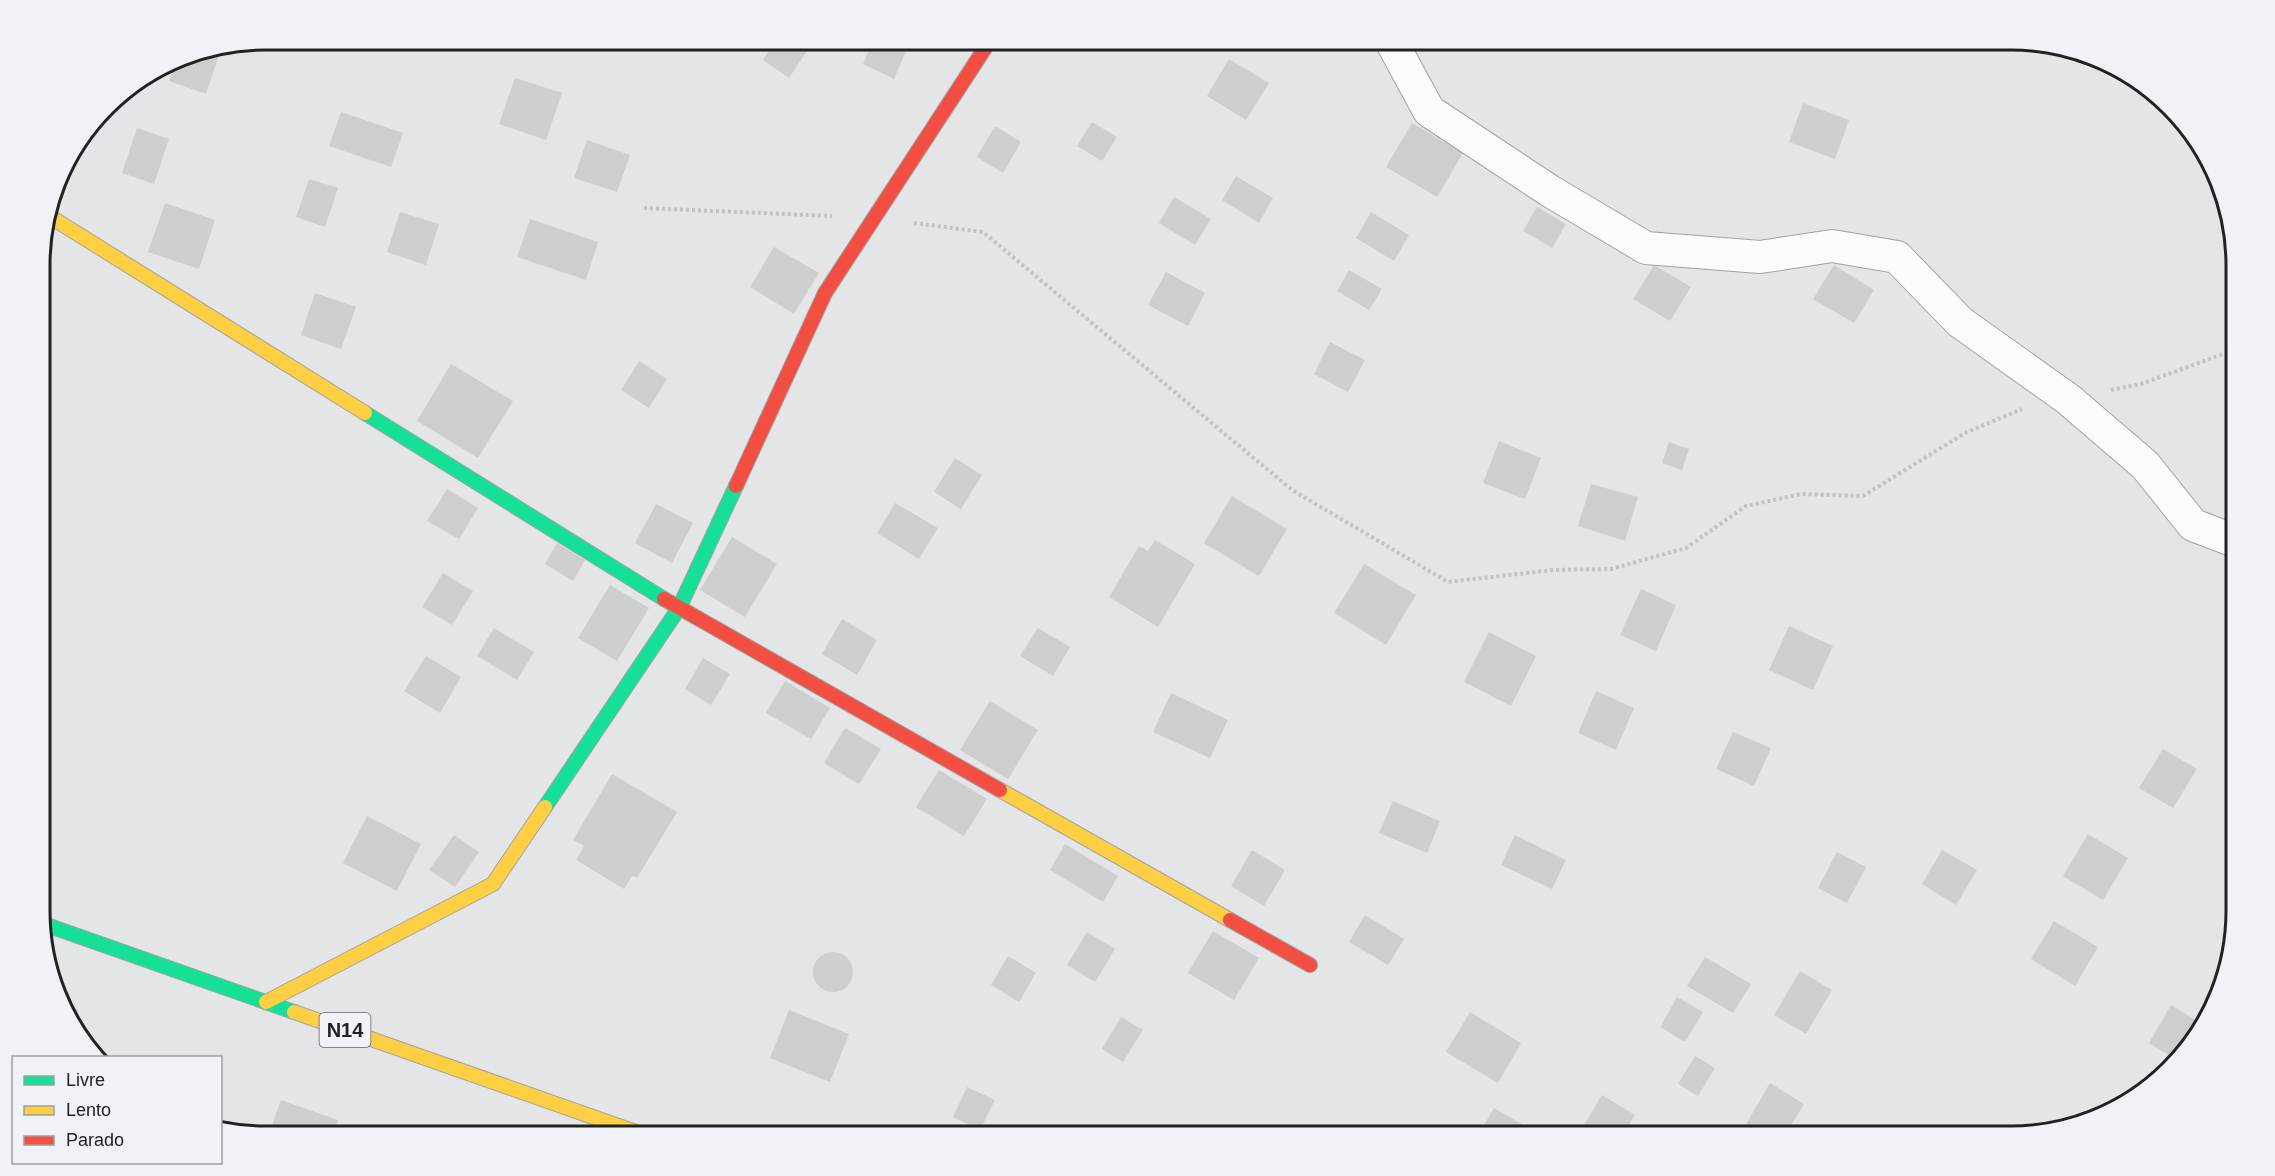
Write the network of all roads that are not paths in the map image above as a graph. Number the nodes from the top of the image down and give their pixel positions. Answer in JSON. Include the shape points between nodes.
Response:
{"nodes":[{"id":1,"x":984,"y":50,"type":"edge"},
{"id":2,"x":1396,"y":50,"type":"edge"},
{"id":3,"x":55,"y":220,"type":"edge"},
{"id":4,"x":2226,"y":538,"type":"edge"},
{"id":5,"x":679,"y":608,"type":"junction"},
{"id":6,"x":50,"y":926,"type":"edge"},
{"id":7,"x":1310,"y":964,"type":"dead end"},
{"id":8,"x":266,"y":1002,"type":"junction"},
{"id":9,"x":619,"y":1126,"type":"edge"}],
"edges":[{"from":1,"to":5,"type":"street","via":[[825,293]]},
{"from":2,"to":4,"type":"street","via":[[1429,111],[1550,191],[1646,248],[1760,257],[1832,246],[1897,257],[1960,322],[2068,399],[2145,465],[2193,525]]},
{"from":3,"to":5,"type":"street"},
{"from":5,"to":7,"type":"street"},
{"from":5,"to":8,"type":"street","via":[[494,884]]},
{"from":6,"to":8,"type":"street","number":"N14"},
{"from":8,"to":9,"type":"street","number":"N14"}]}
